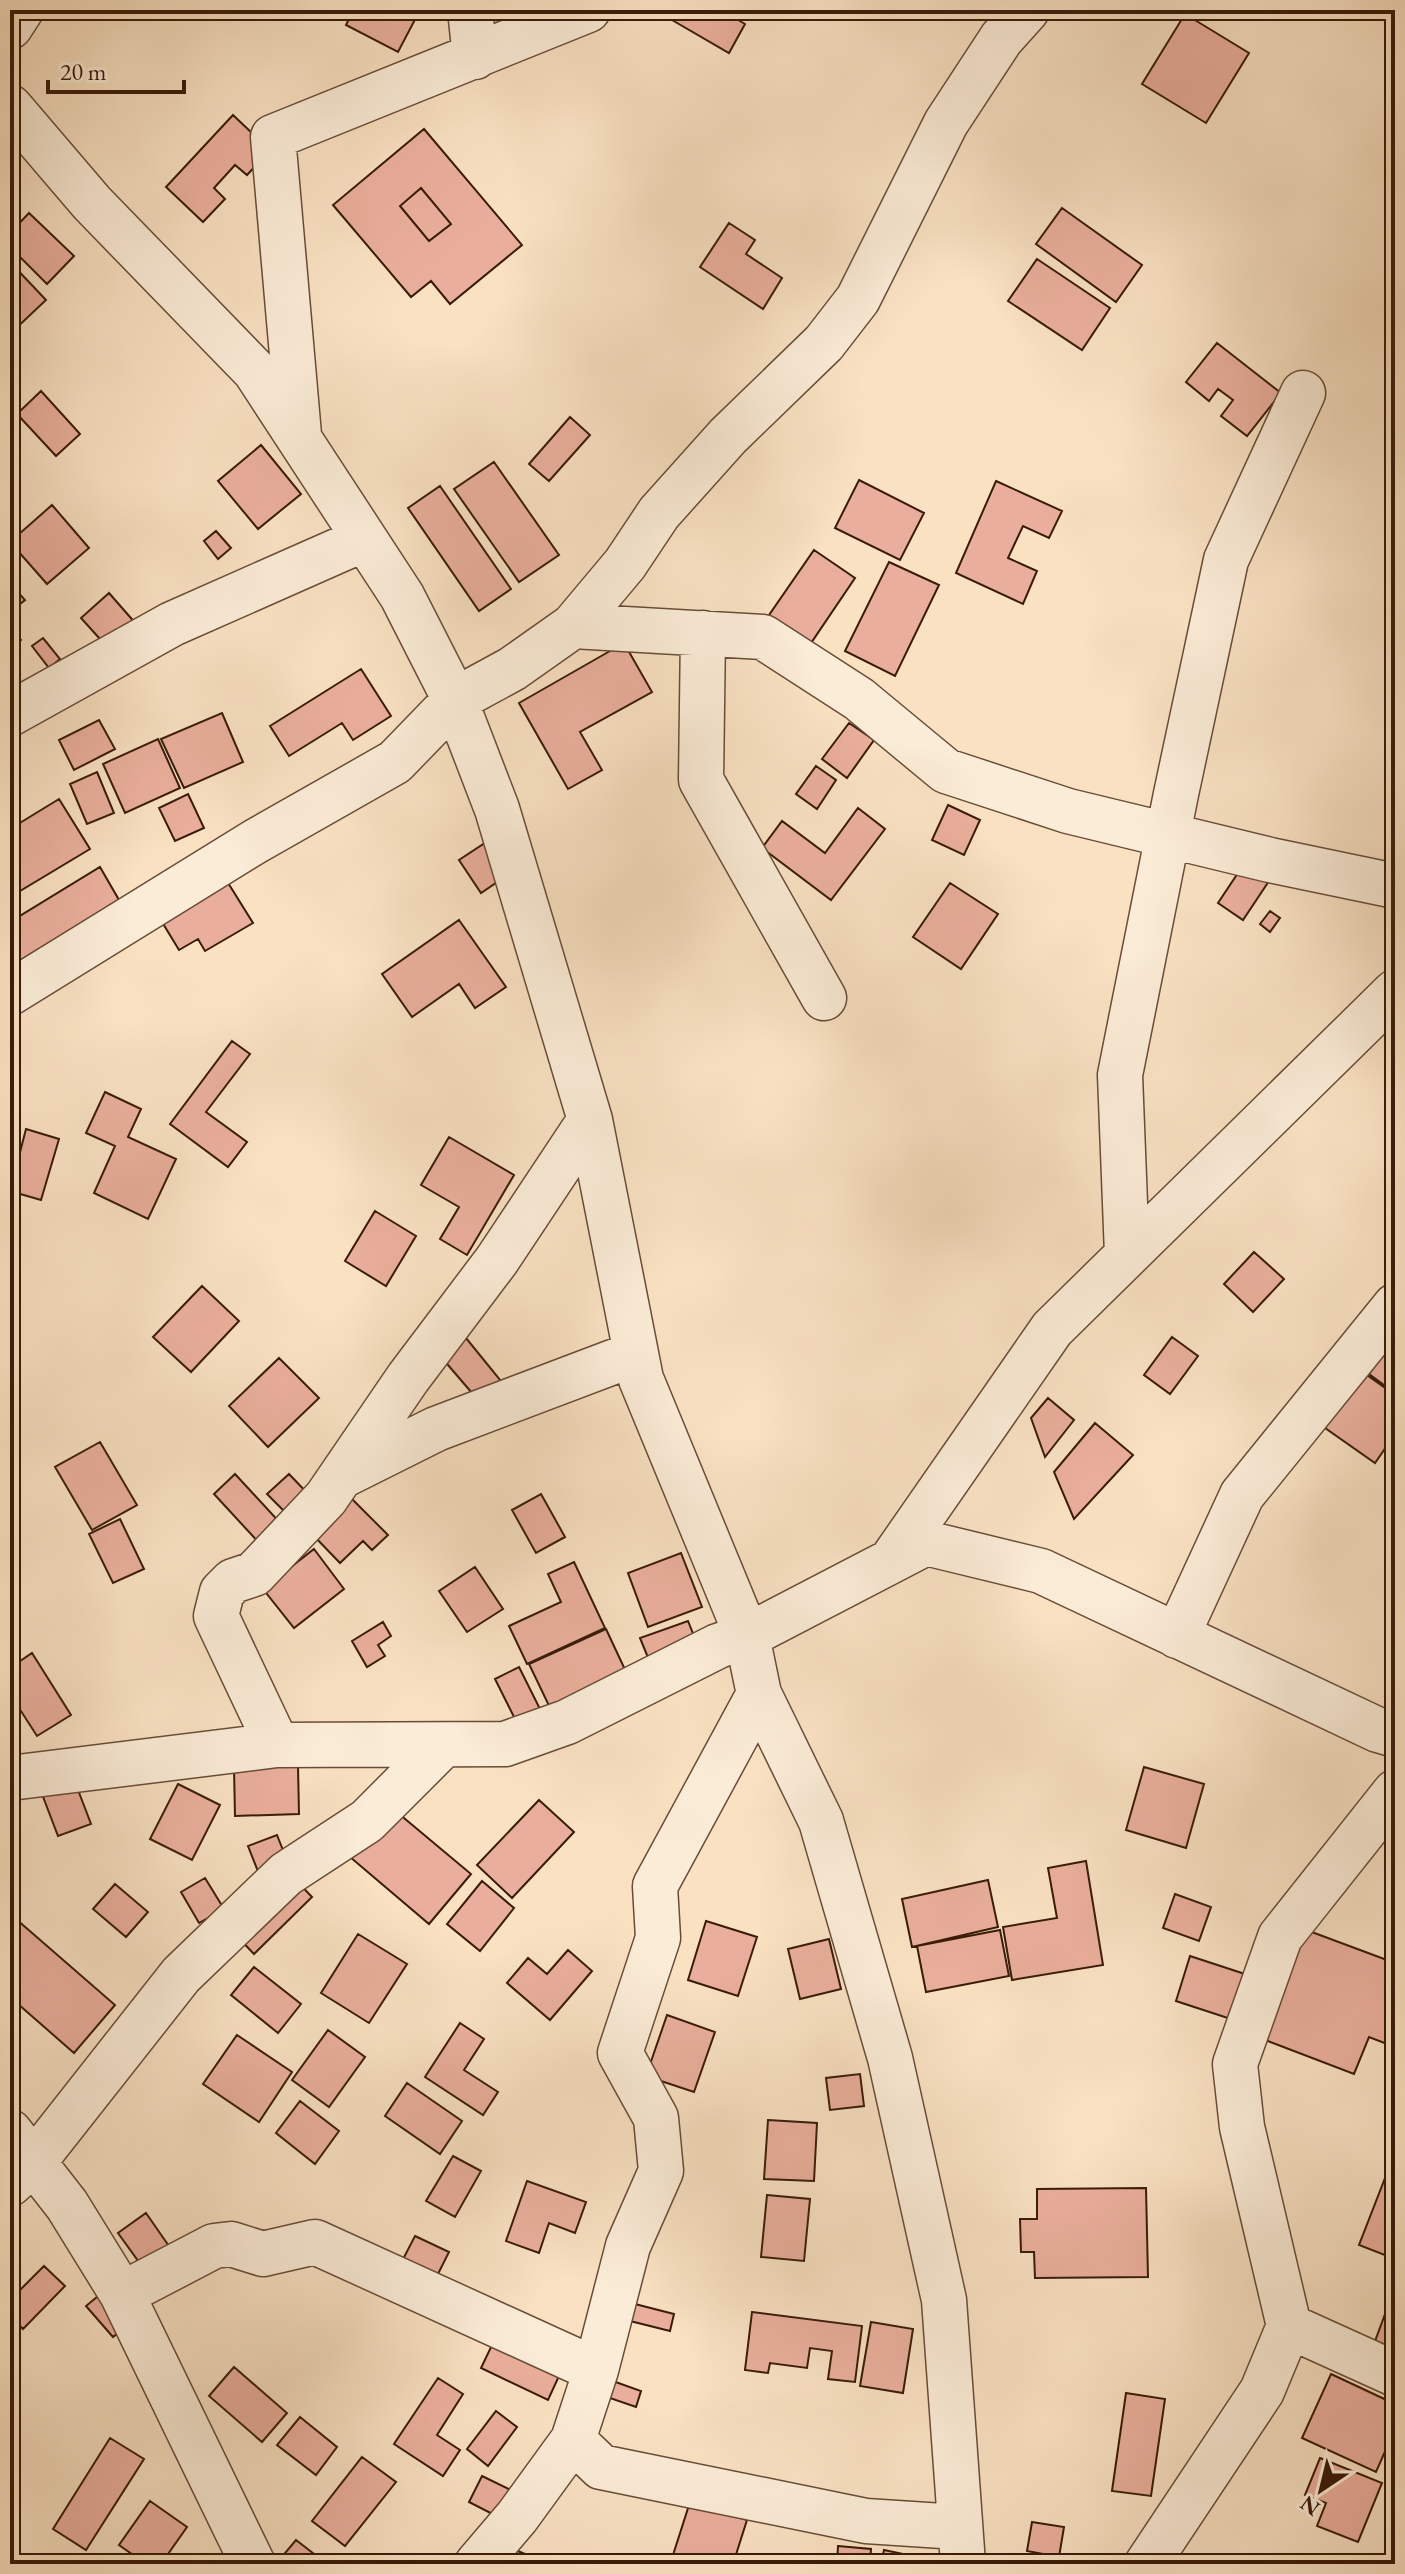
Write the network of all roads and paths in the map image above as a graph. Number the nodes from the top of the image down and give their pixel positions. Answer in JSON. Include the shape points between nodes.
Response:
{"nodes":[{"id":1,"x":21,"y":10,"type":"edge"},
{"id":2,"x":470,"y":10,"type":"edge"},
{"id":3,"x":588,"y":10,"type":"edge"},
{"id":4,"x":1027,"y":10,"type":"edge"},
{"id":5,"x":10,"y":27,"type":"edge"},
{"id":6,"x":475,"y":57,"type":"junction"},
{"id":7,"x":10,"y":107,"type":"edge"},
{"id":8,"x":1303,"y":393,"type":"dead end"},
{"id":9,"x":300,"y":441,"type":"junction"},
{"id":10,"x":362,"y":540,"type":"junction"},
{"id":11,"x":573,"y":626,"type":"junction"},
{"id":12,"x":703,"y":633,"type":"junction"},
{"id":13,"x":455,"y":700,"type":"junction"},
{"id":14,"x":10,"y":714,"type":"edge"},
{"id":15,"x":1167,"y":835,"type":"junction"},
{"id":16,"x":1395,"y":886,"type":"edge"},
{"id":17,"x":1395,"y":992,"type":"edge"},
{"id":18,"x":10,"y":993,"type":"edge"},
{"id":19,"x":824,"y":998,"type":"dead end"},
{"id":20,"x":590,"y":1120,"type":"junction"},
{"id":21,"x":1127,"y":1255,"type":"junction"},
{"id":22,"x":1395,"y":1306,"type":"edge"},
{"id":23,"x":634,"y":1354,"type":"junction"},
{"id":24,"x":342,"y":1476,"type":"junction"},
{"id":25,"x":891,"y":1561,"type":"junction"},
{"id":26,"x":747,"y":1636,"type":"junction"},
{"id":27,"x":1177,"y":1636,"type":"junction"},
{"id":28,"x":759,"y":1694,"type":"junction"},
{"id":29,"x":1395,"y":1735,"type":"edge"},
{"id":30,"x":277,"y":1745,"type":"junction"},
{"id":31,"x":443,"y":1745,"type":"junction"},
{"id":32,"x":11,"y":1772,"type":"edge"},
{"id":33,"x":1395,"y":1792,"type":"edge"},
{"id":34,"x":18,"y":2160,"type":"edge"},
{"id":35,"x":122,"y":2294,"type":"junction"},
{"id":36,"x":1289,"y":2326,"type":"junction"},
{"id":37,"x":596,"y":2370,"type":"junction"},
{"id":38,"x":1395,"y":2374,"type":"edge"},
{"id":39,"x":573,"y":2440,"type":"junction"},
{"id":40,"x":960,"y":2545,"type":"edge"},
{"id":41,"x":253,"y":2564,"type":"edge"},
{"id":42,"x":477,"y":2564,"type":"edge"},
{"id":43,"x":1147,"y":2564,"type":"edge"}],
"edges":[{"from":1,"to":5,"type":"street"},
{"from":2,"to":6,"type":"street"},
{"from":3,"to":6,"type":"street"},
{"from":4,"to":11,"type":"street","via":[[1001,39],[946,123],[858,299],[824,343],[728,436],[659,513]]},
{"from":6,"to":9,"type":"street","via":[[273,137]]},
{"from":7,"to":9,"type":"street","via":[[92,203],[255,371]]},
{"from":8,"to":15,"type":"street","via":[[1226,560]]},
{"from":9,"to":10,"type":"street"},
{"from":10,"to":13,"type":"street","via":[[402,596]]},
{"from":10,"to":14,"type":"street","via":[[172,624]]},
{"from":11,"to":12,"type":"street"},
{"from":11,"to":13,"type":"street","via":[[512,669]]},
{"from":12,"to":15,"type":"street","via":[[763,637],[859,699],[946,771],[1068,811]]},
{"from":12,"to":19,"type":"street","via":[[701,780]]},
{"from":13,"to":18,"type":"street","via":[[395,762]]},
{"from":13,"to":20,"type":"street","via":[[497,809]]},
{"from":15,"to":16,"type":"street"},
{"from":15,"to":21,"type":"street","via":[[1120,1075]]},
{"from":17,"to":21,"type":"street"},
{"from":20,"to":23,"type":"street"},
{"from":20,"to":24,"type":"street"},
{"from":21,"to":25,"type":"street","via":[[1052,1329]]},
{"from":22,"to":27,"type":"street","via":[[1242,1495]]},
{"from":23,"to":24,"type":"street","via":[[436,1429]]},
{"from":23,"to":26,"type":"street"},
{"from":24,"to":30,"type":"street","via":[[254,1574],[233,1581],[222,1592],[216,1616]]},
{"from":25,"to":26,"type":"street"},
{"from":25,"to":27,"type":"street","via":[[926,1543],[1041,1571]]},
{"from":26,"to":28,"type":"street"},
{"from":26,"to":31,"type":"street","via":[[567,1722],[505,1744]]},
{"from":27,"to":29,"type":"street"},
{"from":28,"to":37,"type":"street","via":[[655,1886],[658,1938],[620,2053],[656,2118],[661,2171],[628,2246]]},
{"from":28,"to":40,"type":"street","via":[[821,1821],[890,2058],[944,2300]]},
{"from":30,"to":31,"type":"street"},
{"from":30,"to":32,"type":"street"},
{"from":31,"to":34,"type":"street","via":[[367,1821],[286,1874],[181,1975]]},
{"from":33,"to":36,"type":"street","via":[[1280,1937],[1235,2064],[1242,2127]]},
{"from":34,"to":35,"type":"street","via":[[67,2205]]},
{"from":35,"to":37,"type":"street","via":[[214,2246],[231,2244],[263,2254],[315,2242]]},
{"from":35,"to":41,"type":"street"},
{"from":36,"to":38,"type":"street"},
{"from":36,"to":43,"type":"street","via":[[1262,2391]]},
{"from":37,"to":39,"type":"street"},
{"from":39,"to":40,"type":"street","via":[[601,2467]]},
{"from":39,"to":42,"type":"street"}]}
